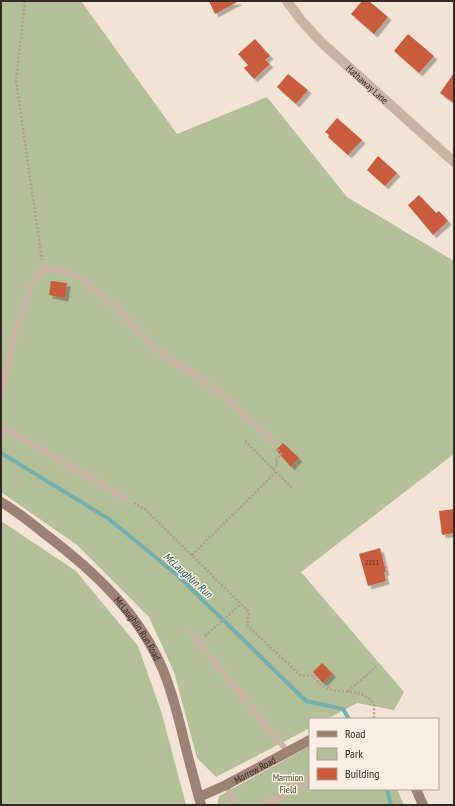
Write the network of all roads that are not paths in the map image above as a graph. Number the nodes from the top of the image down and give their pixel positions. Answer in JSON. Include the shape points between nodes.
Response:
{"nodes":[{"id":1,"x":287,"y":1,"type":"edge"},
{"id":2,"x":454,"y":162,"type":"edge"},
{"id":3,"x":1,"y":397,"type":"edge"},
{"id":4,"x":3,"y":427,"type":"edge"},
{"id":5,"x":1,"y":437,"type":"edge"},
{"id":6,"x":274,"y":443,"type":"dead end"},
{"id":7,"x":128,"y":500,"type":"road end"},
{"id":8,"x":1,"y":502,"type":"edge"},
{"id":9,"x":191,"y":633,"type":"dead end"},
{"id":10,"x":309,"y":741,"type":"edge"},
{"id":11,"x":288,"y":752,"type":"junction"},
{"id":12,"x":309,"y":780,"type":"edge"},
{"id":13,"x":226,"y":785,"type":"junction"},
{"id":14,"x":416,"y":790,"type":"edge"},
{"id":15,"x":200,"y":801,"type":"edge"},
{"id":16,"x":235,"y":805,"type":"edge"},
{"id":17,"x":264,"y":805,"type":"edge"},
{"id":18,"x":423,"y":805,"type":"edge"}],
"edges":[{"from":1,"to":2,"type":"street","name":"Hathaway Lane","via":[[322,42]]},
{"from":3,"to":6,"type":"lane","via":[[12,344],[31,285],[43,268],[64,271],[82,279],[116,307],[151,345],[227,398]]},
{"from":4,"to":5,"type":"lane"},
{"from":4,"to":7,"type":"lane"},
{"from":8,"to":15,"type":"main road","name":"McLaughlin Run Road","via":[[104,583],[135,620],[155,651],[164,671]]},
{"from":9,"to":11,"type":"lane"},
{"from":10,"to":11,"type":"main road","name":"Morrow Road"},
{"from":11,"to":13,"type":"main road","name":"Morrow Road"},
{"from":12,"to":17,"type":"lane"},
{"from":13,"to":15,"type":"main road","name":"Morrow Road"},
{"from":13,"to":16,"type":"lane"},
{"from":14,"to":18,"type":"main road"}]}
